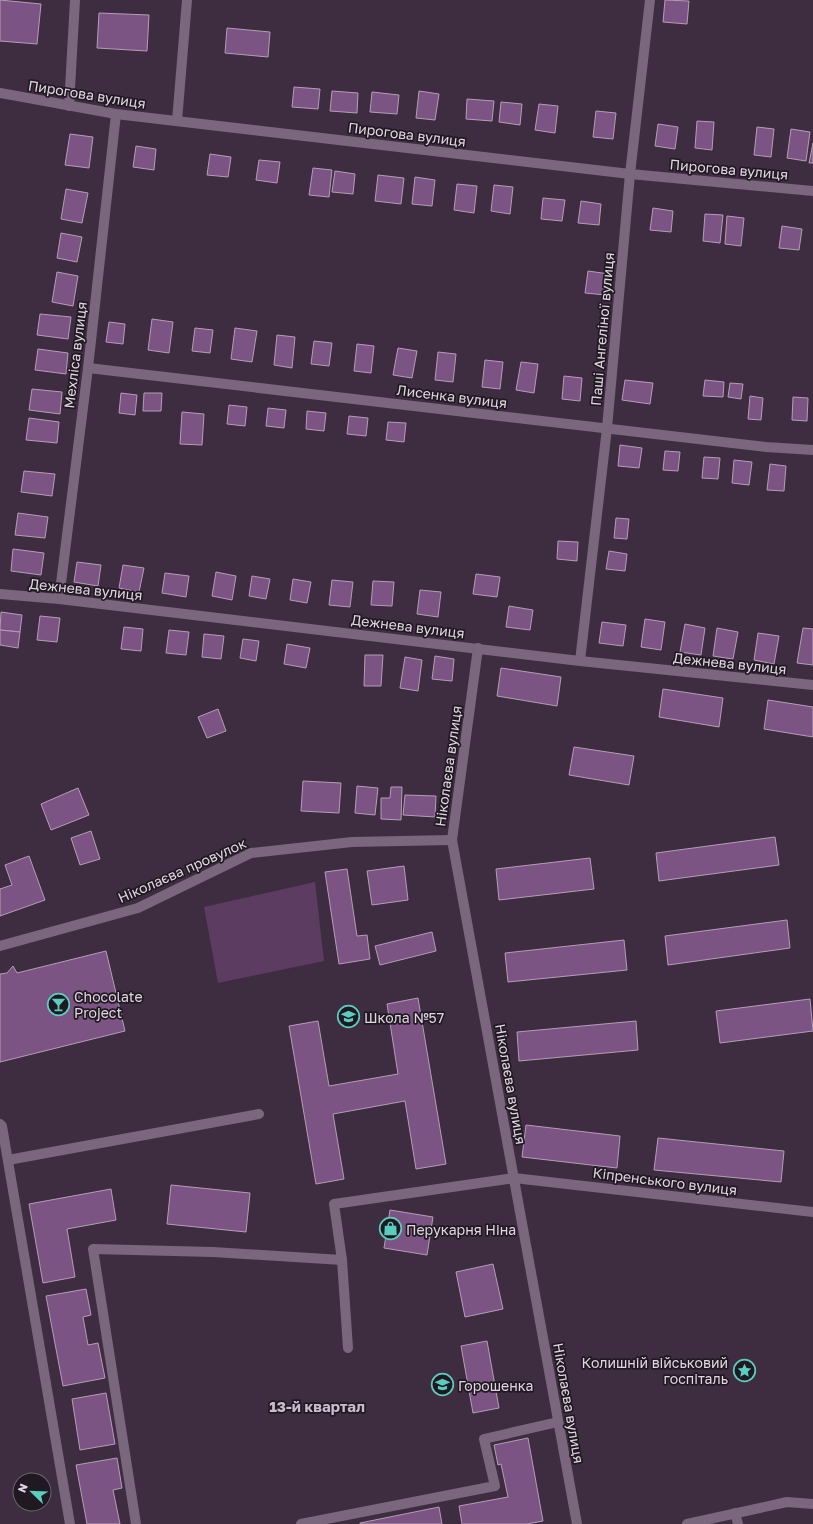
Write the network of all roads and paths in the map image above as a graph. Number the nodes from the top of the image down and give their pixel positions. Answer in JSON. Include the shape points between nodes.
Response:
{"nodes":[{"id":1,"x":75,"y":0,"type":"edge"},
{"id":2,"x":187,"y":0,"type":"edge"},
{"id":3,"x":650,"y":0,"type":"edge"},
{"id":4,"x":0,"y":93,"type":"edge"},
{"id":5,"x":69,"y":106,"type":"junction"},
{"id":6,"x":116,"y":114,"type":"junction"},
{"id":7,"x":177,"y":121,"type":"junction"},
{"id":8,"x":630,"y":174,"type":"junction"},
{"id":9,"x":813,"y":191,"type":"edge"},
{"id":10,"x":88,"y":368,"type":"junction"},
{"id":11,"x":607,"y":428,"type":"junction"},
{"id":12,"x":813,"y":450,"type":"edge"},
{"id":13,"x":0,"y":594,"type":"edge"},
{"id":14,"x":59,"y":599,"type":"junction"},
{"id":15,"x":478,"y":648,"type":"junction"},
{"id":16,"x":580,"y":661,"type":"junction"},
{"id":17,"x":813,"y":685,"type":"edge"},
{"id":18,"x":452,"y":840,"type":"junction"},
{"id":19,"x":0,"y":946,"type":"edge"},
{"id":20,"x":259,"y":1114,"type":"dead end"},
{"id":21,"x":0,"y":1124,"type":"edge"},
{"id":22,"x":8,"y":1160,"type":"junction"},
{"id":23,"x":514,"y":1178,"type":"junction"},
{"id":24,"x":813,"y":1212,"type":"edge"},
{"id":25,"x":342,"y":1260,"type":"junction"},
{"id":26,"x":348,"y":1348,"type":"dead end"},
{"id":27,"x":558,"y":1422,"type":"junction"},
{"id":28,"x":813,"y":1504,"type":"edge"},
{"id":29,"x":735,"y":1513,"type":"junction"},
{"id":30,"x":70,"y":1524,"type":"edge"},
{"id":31,"x":136,"y":1524,"type":"edge"},
{"id":32,"x":301,"y":1524,"type":"edge"},
{"id":33,"x":577,"y":1524,"type":"edge"},
{"id":34,"x":687,"y":1524,"type":"edge"},
{"id":35,"x":738,"y":1524,"type":"edge"}],
"edges":[{"from":1,"to":5,"type":"street"},
{"from":2,"to":7,"type":"street"},
{"from":3,"to":8,"type":"street","name":"Паші Ангеліної вулиця"},
{"from":4,"to":5,"type":"street","name":"Пирогова вулиця"},
{"from":5,"to":6,"type":"street","name":"Пирогова вулиця"},
{"from":6,"to":7,"type":"street","name":"Пирогова вулиця"},
{"from":6,"to":10,"type":"street","name":"Мехліса вулиця"},
{"from":7,"to":8,"type":"street","name":"Пирогова вулиця"},
{"from":8,"to":9,"type":"street","name":"Пирогова вулиця"},
{"from":8,"to":11,"type":"street","name":"Паші Ангеліної вулиця"},
{"from":10,"to":11,"type":"street","name":"Лисенка вулиця"},
{"from":10,"to":14,"type":"street","name":"Мехліса вулиця"},
{"from":11,"to":12,"type":"street","name":"Лисенка вулиця","via":[[766,447]]},
{"from":11,"to":16,"type":"street","name":"Паші Ангеліної вулиця"},
{"from":13,"to":14,"type":"street","name":"Дежнева вулиця"},
{"from":14,"to":15,"type":"street","name":"Дежнева вулиця"},
{"from":15,"to":16,"type":"street","name":"Дежнева вулиця"},
{"from":15,"to":18,"type":"street","name":"Ніколаєва вулиця"},
{"from":16,"to":17,"type":"street","name":"Дежнева вулиця"},
{"from":18,"to":19,"type":"street","name":"Ніколаєва провулок","via":[[352,842],[251,853],[138,908]]},
{"from":18,"to":23,"type":"street","name":"Ніколаєва вулиця"},
{"from":20,"to":22,"type":"street"},
{"from":21,"to":22,"type":"street"},
{"from":22,"to":30,"type":"street"},
{"from":23,"to":24,"type":"street","name":"Кіпренського вулиця"},
{"from":23,"to":25,"type":"street","name":"Кіпренського вулиця","via":[[334,1204]]},
{"from":23,"to":27,"type":"street","name":"Ніколаєва вулиця"},
{"from":25,"to":26,"type":"street"},
{"from":25,"to":31,"type":"street","via":[[213,1252],[93,1249]]},
{"from":27,"to":32,"type":"street","via":[[484,1439],[495,1486]]},
{"from":27,"to":33,"type":"street","name":"Ніколаєва вулиця"},
{"from":28,"to":29,"type":"street","via":[[787,1502]]},
{"from":29,"to":34,"type":"street"},
{"from":29,"to":35,"type":"street"}]}
